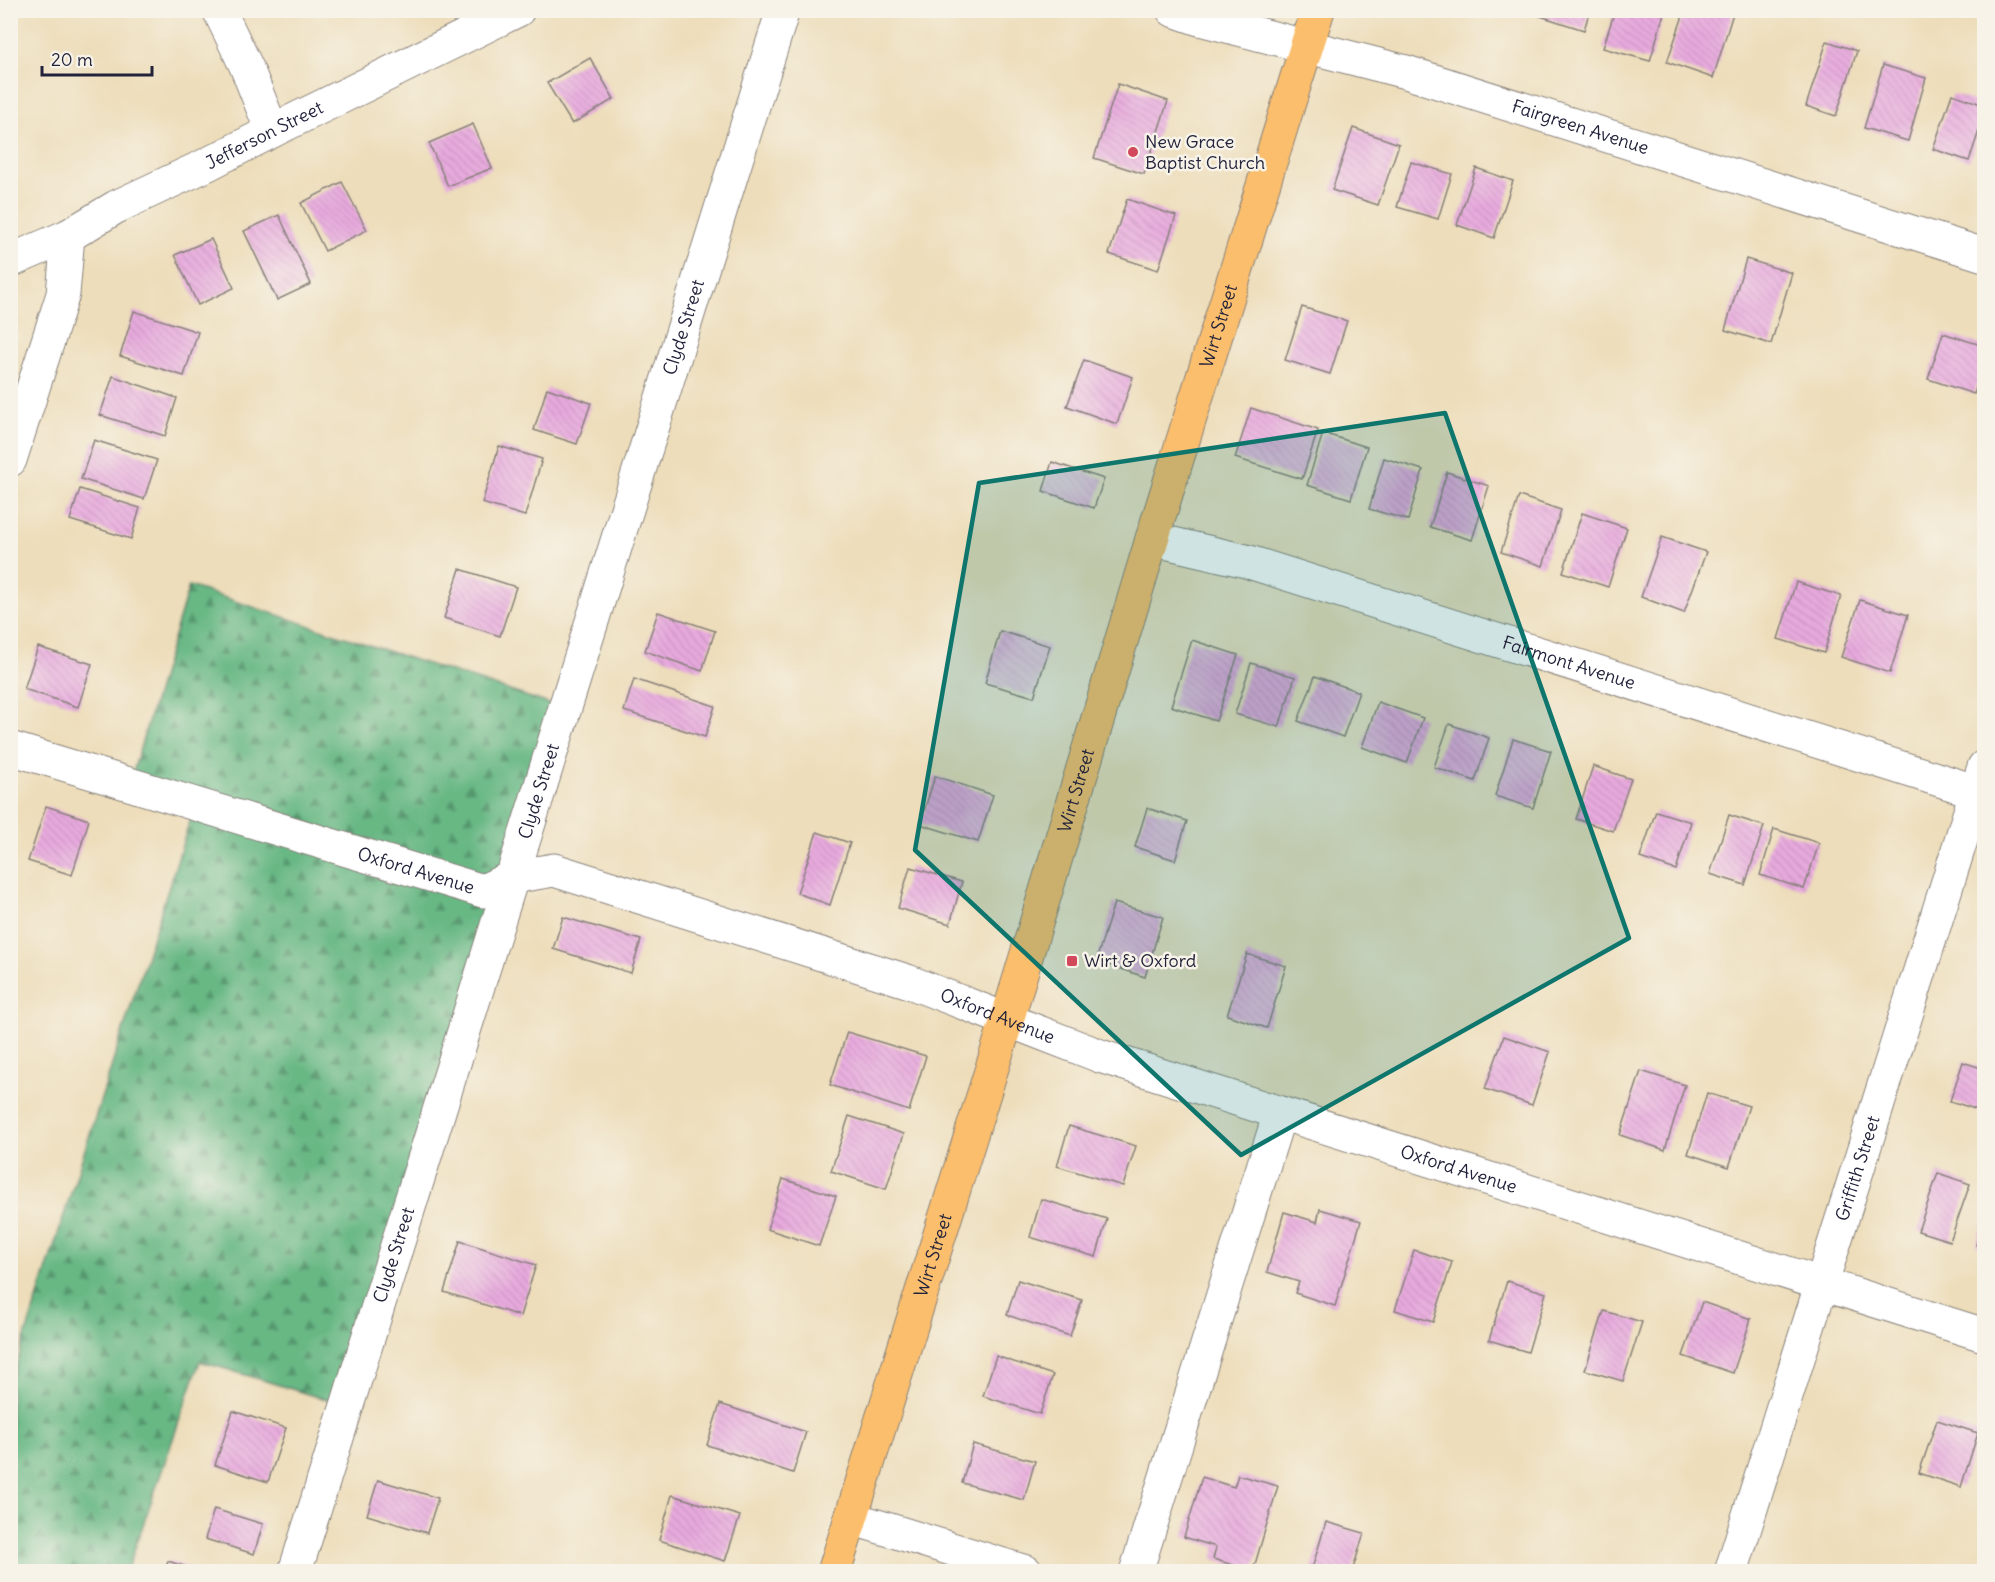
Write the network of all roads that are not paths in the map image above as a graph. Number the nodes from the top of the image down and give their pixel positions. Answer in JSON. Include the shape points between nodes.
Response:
{"nodes":[{"id":1,"x":219,"y":10,"type":"edge"},
{"id":2,"x":518,"y":10,"type":"edge"},
{"id":3,"x":783,"y":10,"type":"edge"},
{"id":4,"x":1173,"y":10,"type":"edge"},
{"id":5,"x":1318,"y":10,"type":"edge"},
{"id":6,"x":1307,"y":46,"type":"junction"},
{"id":7,"x":272,"y":131,"type":"junction"},
{"id":8,"x":68,"y":236,"type":"junction"},
{"id":9,"x":1984,"y":255,"type":"edge"},
{"id":10,"x":10,"y":261,"type":"edge"},
{"id":11,"x":10,"y":460,"type":"edge"},
{"id":12,"x":1152,"y":539,"type":"junction"},
{"id":13,"x":10,"y":748,"type":"edge"},
{"id":14,"x":1982,"y":784,"type":"edge"},
{"id":15,"x":512,"y":877,"type":"junction"},
{"id":16,"x":1007,"y":1020,"type":"junction"},
{"id":17,"x":1280,"y":1113,"type":"junction"},
{"id":18,"x":1822,"y":1284,"type":"junction"},
{"id":19,"x":1984,"y":1335,"type":"edge"},
{"id":20,"x":851,"y":1518,"type":"junction"},
{"id":21,"x":295,"y":1572,"type":"edge"},
{"id":22,"x":834,"y":1572,"type":"edge"},
{"id":23,"x":1026,"y":1572,"type":"edge"},
{"id":24,"x":1136,"y":1572,"type":"edge"},
{"id":25,"x":1731,"y":1572,"type":"edge"}],
"edges":[{"from":1,"to":7,"type":"street"},
{"from":2,"to":7,"type":"street","name":"Jefferson Street"},
{"from":3,"to":15,"type":"street","name":"Clyde Street"},
{"from":4,"to":6,"type":"street","name":"Fairgreen Avenue"},
{"from":5,"to":6,"type":"main road","name":"Wirt Street"},
{"from":6,"to":9,"type":"street","name":"Fairgreen Avenue","via":[[1406,72]]},
{"from":6,"to":12,"type":"main road","name":"Wirt Street"},
{"from":7,"to":8,"type":"street","name":"Jefferson Street","via":[[116,207]]},
{"from":8,"to":10,"type":"street","name":"Jefferson Street"},
{"from":8,"to":11,"type":"street","via":[[63,294]]},
{"from":12,"to":14,"type":"street","name":"Fairmont Avenue","via":[[1246,561]]},
{"from":12,"to":16,"type":"main road","name":"Wirt Street"},
{"from":13,"to":15,"type":"street","name":"Oxford Avenue","via":[[483,891]]},
{"from":14,"to":18,"type":"street","name":"Griffith Street"},
{"from":15,"to":16,"type":"street","name":"Oxford Avenue","via":[[554,870],[907,981]]},
{"from":15,"to":21,"type":"street","name":"Clyde Street"},
{"from":16,"to":17,"type":"street","name":"Oxford Avenue","via":[[1100,1056]]},
{"from":16,"to":20,"type":"main road","name":"Wirt Street"},
{"from":17,"to":18,"type":"street","name":"Oxford Avenue"},
{"from":17,"to":24,"type":"street"},
{"from":18,"to":19,"type":"street","name":"Oxford Avenue"},
{"from":18,"to":25,"type":"street","name":"Griffith Street"},
{"from":20,"to":22,"type":"main road","name":"Wirt Street"},
{"from":20,"to":23,"type":"street"}]}
